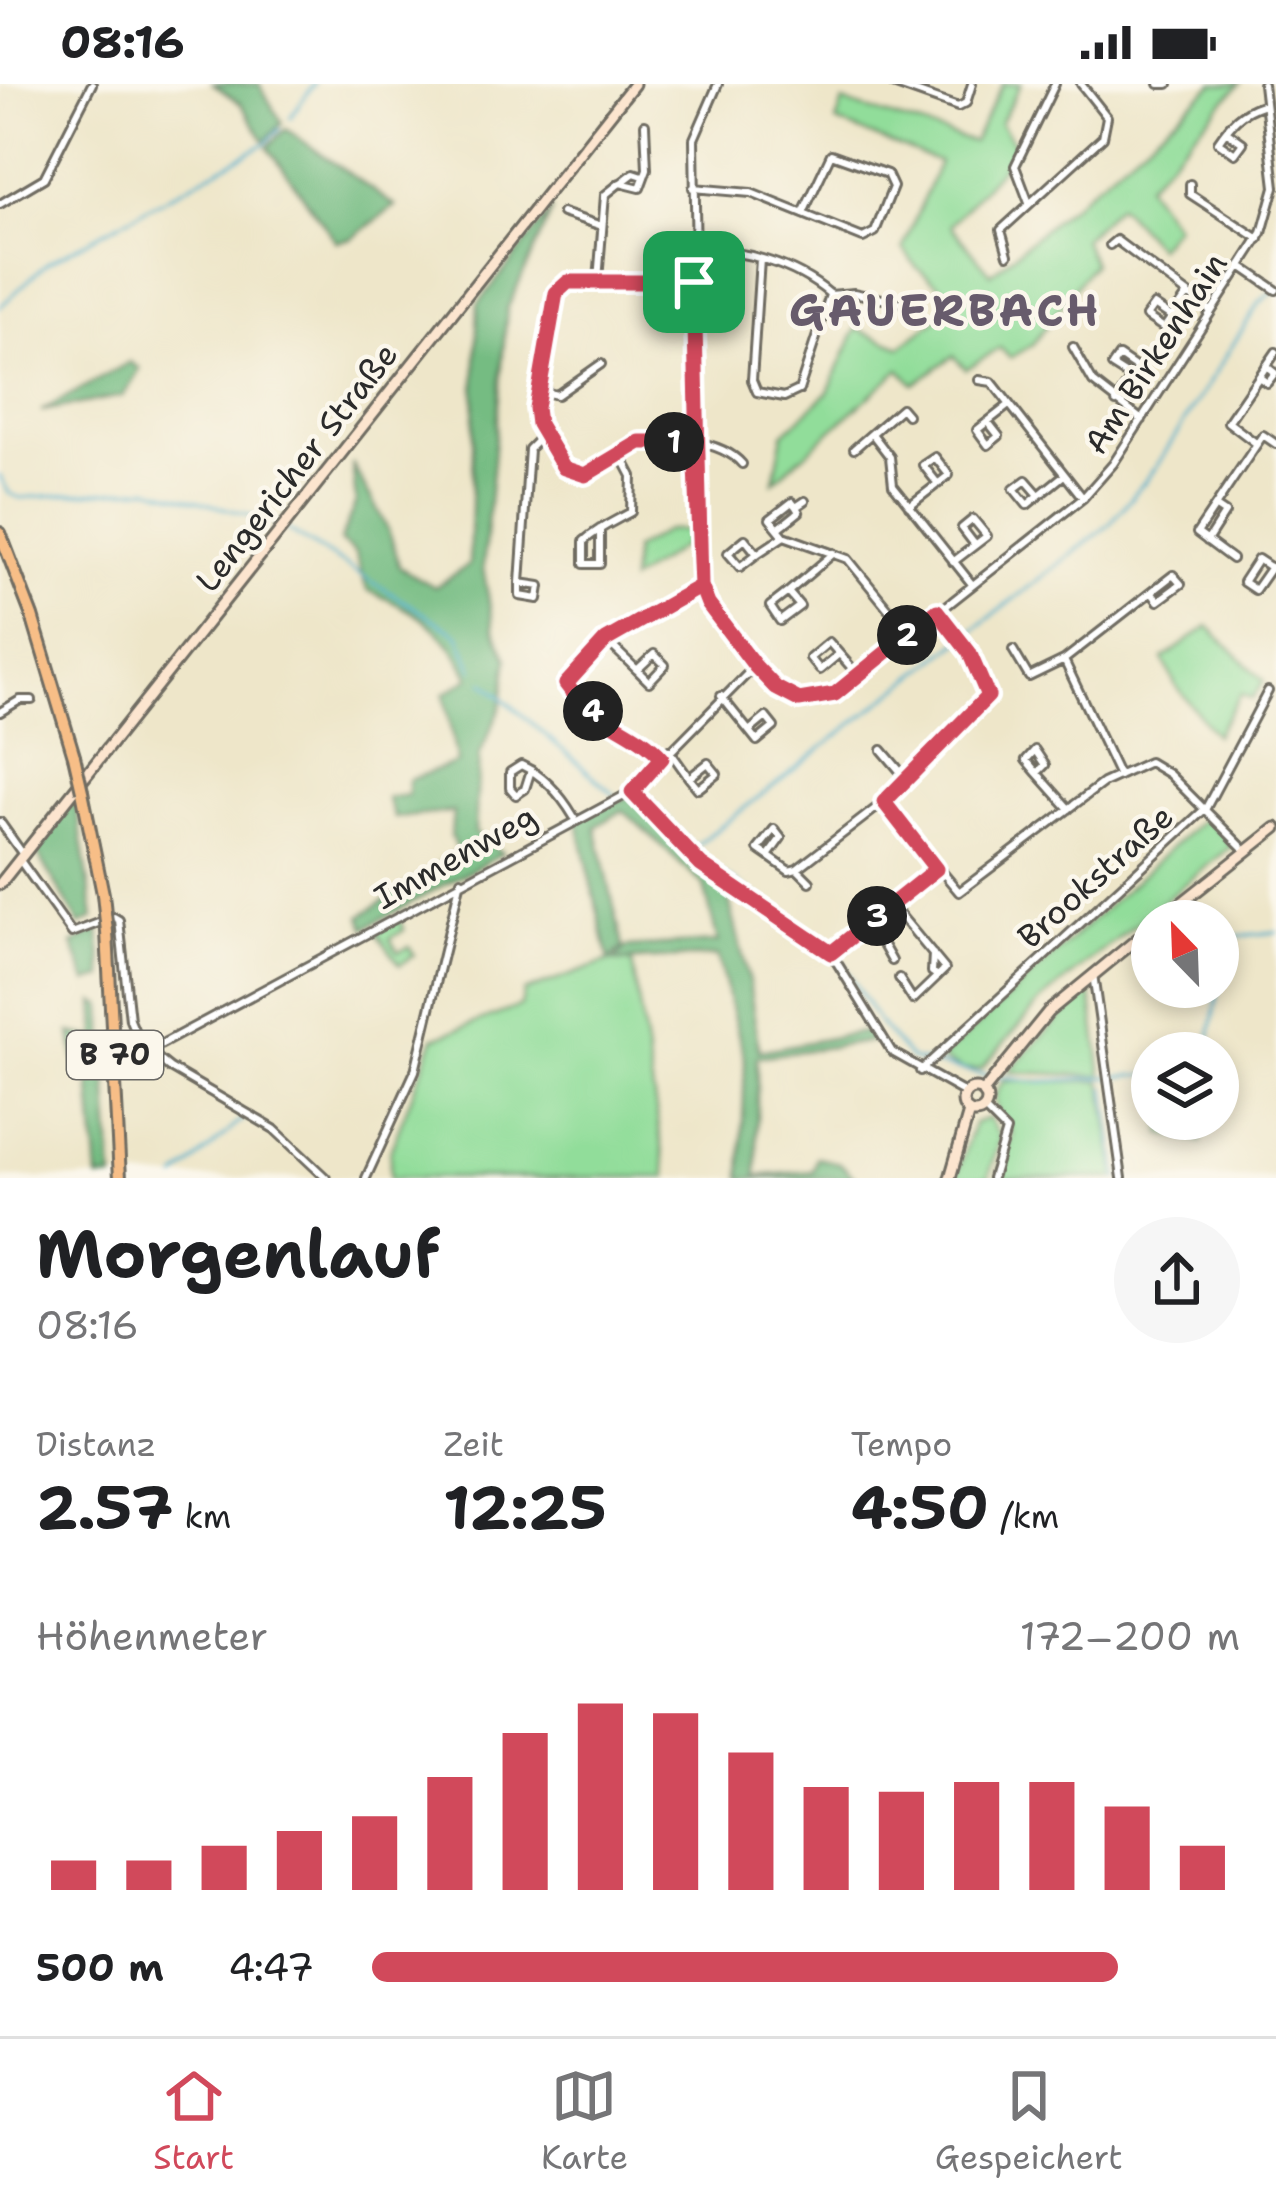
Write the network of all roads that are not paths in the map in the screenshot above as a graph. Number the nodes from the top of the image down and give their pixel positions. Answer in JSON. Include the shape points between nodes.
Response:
{"nodes":[{"id":1,"x":92,"y":84,"type":"edge"},
{"id":2,"x":634,"y":84,"type":"edge"},
{"id":3,"x":718,"y":84,"type":"edge"},
{"id":4,"x":892,"y":84,"type":"edge"},
{"id":5,"x":972,"y":84,"type":"edge"},
{"id":6,"x":1055,"y":84,"type":"edge"},
{"id":7,"x":1081,"y":84,"type":"edge"},
{"id":8,"x":1263,"y":84,"type":"edge"},
{"id":9,"x":1263,"y":105,"type":"junction"},
{"id":10,"x":645,"y":124,"type":"dead end"},
{"id":11,"x":1226,"y":131,"type":"dead end"},
{"id":12,"x":1190,"y":184,"type":"dead end"},
{"id":13,"x":1275,"y":187,"type":"edge"},
{"id":14,"x":693,"y":188,"type":"junction"},
{"id":15,"x":0,"y":203,"type":"edge"},
{"id":16,"x":1029,"y":203,"type":"junction"},
{"id":17,"x":804,"y":211,"type":"junction"},
{"id":18,"x":562,"y":213,"type":"dead end"},
{"id":19,"x":602,"y":226,"type":"junction"},
{"id":20,"x":1259,"y":239,"type":"junction"},
{"id":21,"x":1110,"y":245,"type":"dead end"},
{"id":22,"x":694,"y":251,"type":"junction"},
{"id":23,"x":1008,"y":255,"type":"dead end"},
{"id":24,"x":760,"y":260,"type":"junction"},
{"id":25,"x":1240,"y":266,"type":"junction"},
{"id":26,"x":598,"y":280,"type":"junction"},
{"id":27,"x":694,"y":282,"type":"junction"},
{"id":28,"x":1274,"y":289,"type":"edge"},
{"id":29,"x":1188,"y":294,"type":"junction"},
{"id":30,"x":830,"y":295,"type":"junction"},
{"id":31,"x":902,"y":303,"type":"dead end"},
{"id":32,"x":1211,"y":311,"type":"junction"},
{"id":33,"x":1172,"y":317,"type":"dead end"},
{"id":34,"x":1073,"y":346,"type":"dead end"},
{"id":35,"x":1276,"y":352,"type":"edge"},
{"id":36,"x":601,"y":364,"type":"dead end"},
{"id":37,"x":1131,"y":378,"type":"dead end"},
{"id":38,"x":979,"y":380,"type":"dead end"},
{"id":39,"x":539,"y":392,"type":"junction"},
{"id":40,"x":1116,"y":402,"type":"junction"},
{"id":41,"x":1009,"y":405,"type":"junction"},
{"id":42,"x":907,"y":416,"type":"dead end"},
{"id":43,"x":1142,"y":420,"type":"junction"},
{"id":44,"x":988,"y":422,"type":"dead end"},
{"id":45,"x":873,"y":435,"type":"junction"},
{"id":46,"x":542,"y":436,"type":"junction"},
{"id":47,"x":695,"y":442,"type":"junction"},
{"id":48,"x":1257,"y":444,"type":"junction"},
{"id":49,"x":1276,"y":444,"type":"edge"},
{"id":50,"x":854,"y":449,"type":"dead end"},
{"id":51,"x":621,"y":454,"type":"junction"},
{"id":52,"x":742,"y":464,"type":"dead end"},
{"id":53,"x":1064,"y":475,"type":"junction"},
{"id":54,"x":938,"y":484,"type":"junction"},
{"id":55,"x":1039,"y":495,"type":"dead end"},
{"id":56,"x":1083,"y":498,"type":"junction"},
{"id":57,"x":805,"y":502,"type":"dead end"},
{"id":58,"x":909,"y":506,"type":"junction"},
{"id":59,"x":600,"y":529,"type":"junction"},
{"id":60,"x":0,"y":532,"type":"edge"},
{"id":61,"x":781,"y":532,"type":"junction"},
{"id":62,"x":975,"y":545,"type":"dead end"},
{"id":63,"x":834,"y":553,"type":"junction"},
{"id":64,"x":757,"y":554,"type":"junction"},
{"id":65,"x":1232,"y":559,"type":"dead end"},
{"id":66,"x":953,"y":562,"type":"junction"},
{"id":67,"x":1273,"y":569,"type":"edge"},
{"id":68,"x":520,"y":583,"type":"dead end"},
{"id":69,"x":971,"y":583,"type":"junction"},
{"id":70,"x":701,"y":586,"type":"junction"},
{"id":71,"x":788,"y":592,"type":"junction"},
{"id":72,"x":1151,"y":592,"type":"junction"},
{"id":73,"x":937,"y":611,"type":"junction"},
{"id":74,"x":908,"y":633,"type":"junction"},
{"id":75,"x":606,"y":640,"type":"junction"},
{"id":76,"x":1013,"y":650,"type":"dead end"},
{"id":77,"x":839,"y":654,"type":"junction"},
{"id":78,"x":1064,"y":660,"type":"junction"},
{"id":79,"x":755,"y":666,"type":"junction"},
{"id":80,"x":637,"y":670,"type":"junction"},
{"id":81,"x":857,"y":674,"type":"junction"},
{"id":82,"x":1268,"y":691,"type":"dead end"},
{"id":83,"x":721,"y":696,"type":"junction"},
{"id":84,"x":32,"y":700,"type":"dead end"},
{"id":85,"x":0,"y":712,"type":"edge"},
{"id":86,"x":749,"y":730,"type":"dead end"},
{"id":87,"x":669,"y":750,"type":"junction"},
{"id":88,"x":882,"y":751,"type":"dead end"},
{"id":89,"x":662,"y":758,"type":"junction"},
{"id":90,"x":531,"y":770,"type":"junction"},
{"id":91,"x":1037,"y":773,"type":"dead end"},
{"id":92,"x":1119,"y":776,"type":"junction"},
{"id":93,"x":904,"y":777,"type":"junction"},
{"id":94,"x":689,"y":778,"type":"junction"},
{"id":95,"x":632,"y":792,"type":"junction"},
{"id":96,"x":884,"y":802,"type":"junction"},
{"id":97,"x":1206,"y":808,"type":"junction"},
{"id":98,"x":1069,"y":809,"type":"junction"},
{"id":99,"x":575,"y":818,"type":"junction"},
{"id":100,"x":0,"y":822,"type":"edge"},
{"id":101,"x":1276,"y":828,"type":"edge"},
{"id":102,"x":1247,"y":852,"type":"junction"},
{"id":103,"x":768,"y":856,"type":"dead end"},
{"id":104,"x":21,"y":857,"type":"junction"},
{"id":105,"x":796,"y":868,"type":"junction"},
{"id":106,"x":936,"y":869,"type":"junction"},
{"id":107,"x":461,"y":880,"type":"junction"},
{"id":108,"x":810,"y":882,"type":"dead end"},
{"id":109,"x":0,"y":884,"type":"edge"},
{"id":110,"x":1186,"y":900,"type":"edge"},
{"id":111,"x":892,"y":905,"type":"junction"},
{"id":112,"x":870,"y":922,"type":"junction"},
{"id":113,"x":1131,"y":943,"type":"edge"},
{"id":114,"x":833,"y":950,"type":"junction"},
{"id":115,"x":892,"y":962,"type":"dead end"},
{"id":116,"x":1093,"y":973,"type":"junction"},
{"id":117,"x":899,"y":978,"type":"dead end"},
{"id":118,"x":147,"y":1052,"type":"junction"},
{"id":119,"x":921,"y":1070,"type":"junction"},
{"id":120,"x":982,"y":1091,"type":"junction"},
{"id":121,"x":965,"y":1094,"type":"junction"},
{"id":122,"x":984,"y":1109,"type":"junction"},
{"id":123,"x":970,"y":1112,"type":"junction"},
{"id":124,"x":120,"y":1178,"type":"edge"},
{"id":125,"x":326,"y":1178,"type":"edge"},
{"id":126,"x":365,"y":1178,"type":"edge"},
{"id":127,"x":950,"y":1178,"type":"edge"},
{"id":128,"x":992,"y":1178,"type":"edge"},
{"id":129,"x":1122,"y":1178,"type":"edge"}],
"edges":[{"from":1,"to":15,"type":"street","via":[[44,178]]},
{"from":2,"to":104,"type":"main road","name":"Lengericher Straße"},
{"from":3,"to":14,"type":"street","name":"Am Birkenhain","via":[[697,122]]},
{"from":4,"to":5,"type":"street","via":[[958,106]]},
{"from":6,"to":16,"type":"street","via":[[1015,166]]},
{"from":7,"to":16,"type":"street","via":[[1107,117],[1103,137]]},
{"from":8,"to":9,"type":"street","name":"Am Birkenhain"},
{"from":9,"to":11,"type":"street","via":[[1242,112]]},
{"from":9,"to":13,"type":"street","name":"Am Birkenhain"},
{"from":10,"to":19,"type":"street","via":[[640,188],[620,184],[605,195]]},
{"from":12,"to":20,"type":"street","via":[[1190,194]]},
{"from":13,"to":20,"type":"street","name":"Am Birkenhain"},
{"from":14,"to":17,"type":"street","via":[[736,189]]},
{"from":14,"to":22,"type":"street","name":"Am Birkenhain"},
{"from":16,"to":23,"type":"street","via":[[1001,230]]},
{"from":17,"to":17,"type":"street","via":[[831,154],[887,174],[893,187],[875,232],[863,238]]},
{"from":18,"to":19,"type":"street"},
{"from":19,"to":26,"type":"street"},
{"from":20,"to":25,"type":"street","name":"Am Birkenhain"},
{"from":21,"to":29,"type":"street","via":[[1116,240]]},
{"from":22,"to":24,"type":"street"},
{"from":22,"to":27,"type":"street","name":"Am Birkenhain"},
{"from":24,"to":30,"type":"street","via":[[809,277]]},
{"from":24,"to":30,"type":"street","via":[[757,392],[784,397],[799,390]]},
{"from":25,"to":28,"type":"street"},
{"from":25,"to":32,"type":"street","name":"Am Birkenhain"},
{"from":26,"to":27,"type":"street"},
{"from":26,"to":39,"type":"street","via":[[568,282],[556,293]]},
{"from":27,"to":47,"type":"street","name":"Am Birkenhain"},
{"from":29,"to":32,"type":"street"},
{"from":29,"to":33,"type":"street"},
{"from":30,"to":31,"type":"street"},
{"from":32,"to":43,"type":"street","name":"Am Birkenhain"},
{"from":34,"to":40,"type":"street","via":[[1093,382]]},
{"from":35,"to":48,"type":"street","via":[[1228,422]]},
{"from":36,"to":39,"type":"street","via":[[557,395]]},
{"from":37,"to":40,"type":"street"},
{"from":38,"to":41,"type":"street","via":[[992,382]]},
{"from":39,"to":46,"type":"street"},
{"from":40,"to":43,"type":"street"},
{"from":41,"to":44,"type":"street"},
{"from":41,"to":53,"type":"street"},
{"from":42,"to":45,"type":"street","via":[[902,408]]},
{"from":43,"to":56,"type":"street","name":"Am Birkenhain"},
{"from":45,"to":50,"type":"street"},
{"from":45,"to":58,"type":"street"},
{"from":46,"to":51,"type":"street","via":[[578,475]]},
{"from":46,"to":68,"type":"street","via":[[529,448]]},
{"from":47,"to":51,"type":"street","via":[[640,442]]},
{"from":47,"to":52,"type":"street","via":[[732,451]]},
{"from":47,"to":70,"type":"street","name":"Am Birkenhain"},
{"from":48,"to":49,"type":"street","via":[[1263,435]]},
{"from":48,"to":65,"type":"street","via":[[1197,533]]},
{"from":51,"to":59,"type":"street","via":[[632,476],[631,512]]},
{"from":53,"to":55,"type":"street"},
{"from":53,"to":56,"type":"street"},
{"from":54,"to":54,"type":"street","via":[[950,475],[934,457],[923,465]]},
{"from":54,"to":58,"type":"street"},
{"from":56,"to":69,"type":"street","name":"Am Birkenhain"},
{"from":57,"to":61,"type":"street","via":[[770,519]]},
{"from":58,"to":66,"type":"street"},
{"from":59,"to":59,"type":"street","via":[[584,541],[584,564],[600,564]]},
{"from":60,"to":124,"type":"main road","number":"B 70","bridge":true,"via":[[74,756],[103,894]]},
{"from":61,"to":63,"type":"street"},
{"from":61,"to":64,"type":"street"},
{"from":62,"to":66,"type":"street"},
{"from":63,"to":71,"type":"street"},
{"from":63,"to":74,"type":"street","via":[[848,559]]},
{"from":64,"to":64,"type":"street","via":[[745,539],[728,553],[740,567]]},
{"from":66,"to":69,"type":"street"},
{"from":67,"to":67,"type":"street","via":[[1258,559],[1244,582],[1255,590]]},
{"from":69,"to":73,"type":"street","name":"Am Birkenhain"},
{"from":70,"to":75,"type":"street"},
{"from":70,"to":79,"type":"street","name":"Am Birkenhain"},
{"from":71,"to":71,"type":"street","via":[[800,606],[780,621],[770,606]]},
{"from":72,"to":72,"type":"street","via":[[1158,601],[1180,584],[1173,575]]},
{"from":72,"to":78,"type":"street"},
{"from":73,"to":74,"type":"street","name":"Am Birkenhain"},
{"from":73,"to":93,"type":"street","via":[[988,696]]},
{"from":74,"to":81,"type":"street","name":"Am Birkenhain"},
{"from":75,"to":80,"type":"street"},
{"from":75,"to":89,"type":"street","via":[[566,684]]},
{"from":76,"to":78,"type":"street","via":[[1029,676]]},
{"from":77,"to":77,"type":"street","via":[[829,642],[810,658],[820,670]]},
{"from":77,"to":81,"type":"street"},
{"from":78,"to":92,"type":"street"},
{"from":79,"to":81,"type":"street","name":"Am Birkenhain","via":[[799,700],[825,698]]},
{"from":79,"to":83,"type":"street","name":"Immenweg"},
{"from":80,"to":80,"type":"street","via":[[653,654],[665,665],[649,682]]},
{"from":82,"to":97,"type":"street","name":"Brookstraße"},
{"from":83,"to":86,"type":"street"},
{"from":83,"to":87,"type":"street","name":"Immenweg"},
{"from":84,"to":85,"type":"street"},
{"from":87,"to":89,"type":"street","name":"Immenweg"},
{"from":87,"to":94,"type":"street"},
{"from":88,"to":93,"type":"street"},
{"from":89,"to":95,"type":"street","name":"Immenweg"},
{"from":90,"to":90,"type":"street","via":[[510,772],[516,796],[525,789]]},
{"from":90,"to":99,"type":"street"},
{"from":91,"to":98,"type":"street"},
{"from":92,"to":97,"type":"street","via":[[1155,761]]},
{"from":92,"to":98,"type":"street"},
{"from":93,"to":96,"type":"street"},
{"from":94,"to":94,"type":"street","via":[[708,763],[717,774],[698,789]]},
{"from":95,"to":99,"type":"street","name":"Immenweg"},
{"from":95,"to":114,"type":"street","via":[[701,865]]},
{"from":96,"to":105,"type":"street"},
{"from":96,"to":106,"type":"street"},
{"from":97,"to":102,"type":"street"},
{"from":97,"to":119,"type":"street","name":"Brookstraße"},
{"from":98,"to":106,"type":"street","via":[[966,889],[953,890]]},
{"from":99,"to":107,"type":"street","name":"Immenweg"},
{"from":100,"to":104,"type":"street"},
{"from":101,"to":102,"type":"main road"},
{"from":102,"to":110,"type":"main road"},
{"from":103,"to":105,"type":"street"},
{"from":104,"to":109,"type":"main road","name":"Lengericher Straße"},
{"from":104,"to":118,"type":"street","via":[[72,933],[119,920],[130,1020]]},
{"from":105,"to":108,"type":"street"},
{"from":106,"to":111,"type":"street"},
{"from":107,"to":118,"type":"street","name":"Immenweg"},
{"from":107,"to":126,"type":"street","via":[[415,1071]]},
{"from":111,"to":112,"type":"street"},
{"from":111,"to":117,"type":"street","via":[[945,969],[914,1000]]},
{"from":112,"to":114,"type":"street"},
{"from":112,"to":115,"type":"street"},
{"from":113,"to":116,"type":"main road"},
{"from":114,"to":119,"type":"street","via":[[882,1039]]},
{"from":116,"to":120,"type":"main road","via":[[1048,1012]]},
{"from":116,"to":129,"type":"street"},
{"from":118,"to":125,"type":"street","via":[[274,1129]]},
{"from":119,"to":121,"type":"street"},
{"from":120,"to":121,"type":"main road"},
{"from":120,"to":122,"type":"main road"},
{"from":121,"to":123,"type":"main road"},
{"from":122,"to":123,"type":"main road"},
{"from":122,"to":128,"type":"street","via":[[1006,1130]]},
{"from":123,"to":127,"type":"main road"}]}
